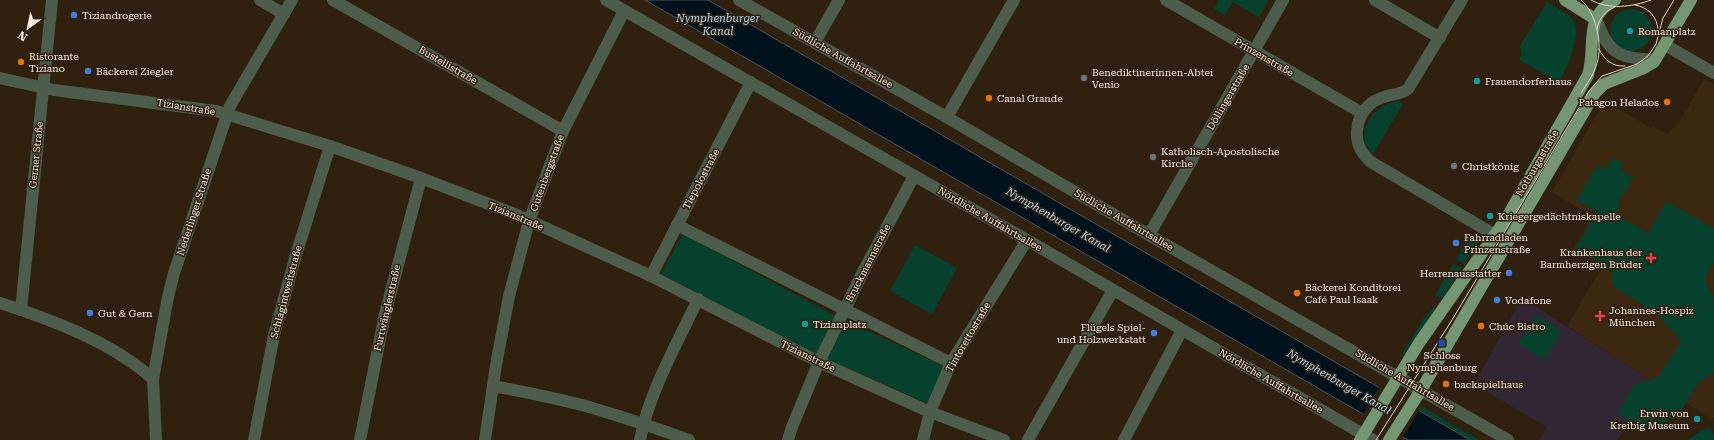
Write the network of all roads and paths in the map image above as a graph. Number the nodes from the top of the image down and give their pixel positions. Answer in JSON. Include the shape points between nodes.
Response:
{"nodes":[{"id":1,"x":52,"y":0,"type":"edge"},
{"id":2,"x":260,"y":0,"type":"edge"},
{"id":3,"x":292,"y":0,"type":"edge"},
{"id":4,"x":333,"y":0,"type":"edge"},
{"id":5,"x":606,"y":0,"type":"edge"},
{"id":6,"x":739,"y":0,"type":"edge"},
{"id":7,"x":840,"y":0,"type":"edge"},
{"id":8,"x":1014,"y":0,"type":"edge"},
{"id":9,"x":1166,"y":0,"type":"edge"},
{"id":10,"x":1283,"y":0,"type":"edge"},
{"id":11,"x":1375,"y":0,"type":"edge"},
{"id":12,"x":1462,"y":0,"type":"edge"},
{"id":13,"x":1565,"y":0,"type":"edge"},
{"id":14,"x":1613,"y":0,"type":"edge"},
{"id":15,"x":1691,"y":0,"type":"edge"},
{"id":16,"x":624,"y":11,"type":"junction"},
{"id":17,"x":284,"y":14,"type":"junction"},
{"id":18,"x":1595,"y":19,"type":"junction"},
{"id":19,"x":1440,"y":38,"type":"junction"},
{"id":20,"x":815,"y":42,"type":"junction"},
{"id":21,"x":1665,"y":44,"type":"junction"},
{"id":22,"x":1254,"y":51,"type":"junction"},
{"id":23,"x":1655,"y":60,"type":"junction"},
{"id":24,"x":1714,"y":74,"type":"edge"},
{"id":25,"x":0,"y":78,"type":"edge"},
{"id":26,"x":751,"y":82,"type":"junction"},
{"id":27,"x":43,"y":88,"type":"junction"},
{"id":28,"x":1362,"y":113,"type":"junction"},
{"id":29,"x":227,"y":115,"type":"junction"},
{"id":30,"x":947,"y":117,"type":"junction"},
{"id":31,"x":563,"y":131,"type":"junction"},
{"id":32,"x":330,"y":146,"type":"junction"},
{"id":33,"x":914,"y":176,"type":"junction"},
{"id":34,"x":421,"y":178,"type":"junction"},
{"id":35,"x":529,"y":222,"type":"junction"},
{"id":36,"x":677,"y":225,"type":"junction"},
{"id":37,"x":1149,"y":235,"type":"junction"},
{"id":38,"x":1495,"y":235,"type":"junction"},
{"id":39,"x":1027,"y":240,"type":"junction"},
{"id":40,"x":651,"y":276,"type":"junction"},
{"id":41,"x":1113,"y":290,"type":"junction"},
{"id":42,"x":698,"y":299,"type":"junction"},
{"id":43,"x":0,"y":304,"type":"edge"},
{"id":44,"x":21,"y":310,"type":"junction"},
{"id":45,"x":844,"y":310,"type":"junction"},
{"id":46,"x":1182,"y":330,"type":"junction"},
{"id":47,"x":819,"y":362,"type":"junction"},
{"id":48,"x":951,"y":363,"type":"junction"},
{"id":49,"x":1399,"y":376,"type":"junction"},
{"id":50,"x":152,"y":379,"type":"junction"},
{"id":51,"x":493,"y":386,"type":"junction"},
{"id":52,"x":1421,"y":390,"type":"junction"},
{"id":53,"x":930,"y":412,"type":"junction"},
{"id":54,"x":643,"y":423,"type":"junction"},
{"id":55,"x":1365,"y":438,"type":"edge"},
{"id":56,"x":1391,"y":438,"type":"edge"},
{"id":57,"x":156,"y":440,"type":"edge"},
{"id":58,"x":254,"y":440,"type":"edge"},
{"id":59,"x":360,"y":440,"type":"edge"},
{"id":60,"x":485,"y":440,"type":"edge"},
{"id":61,"x":640,"y":440,"type":"edge"},
{"id":62,"x":689,"y":440,"type":"edge"},
{"id":63,"x":788,"y":440,"type":"edge"},
{"id":64,"x":923,"y":440,"type":"edge"},
{"id":65,"x":1004,"y":440,"type":"edge"},
{"id":66,"x":1028,"y":440,"type":"edge"},
{"id":67,"x":1124,"y":440,"type":"edge"},
{"id":68,"x":1508,"y":440,"type":"edge"}],
"edges":[{"from":1,"to":27,"type":"street","name":"Gerner Straße"},
{"from":2,"to":17,"type":"street"},
{"from":3,"to":17,"type":"street","name":"Nederlinger Straße"},
{"from":4,"to":31,"type":"street","name":"Bustellistraße"},
{"from":5,"to":16,"type":"street","name":"Nördliche Auffahrtsallee"},
{"from":6,"to":20,"type":"street","name":"Südliche Auffahrtsallee"},
{"from":7,"to":20,"type":"street"},
{"from":8,"to":30,"type":"street"},
{"from":9,"to":22,"type":"street","name":"Prinzenstraße"},
{"from":10,"to":22,"type":"street","name":"Döllingerstraße"},
{"from":11,"to":19,"type":"street"},
{"from":12,"to":19,"type":"street"},
{"from":13,"to":18,"type":"main road"},
{"from":14,"to":18,"type":"main road"},
{"from":15,"to":21,"type":"main road"},
{"from":16,"to":26,"type":"street","name":"Nördliche Auffahrtsallee"},
{"from":16,"to":31,"type":"street","name":"Gutenbergstraße"},
{"from":17,"to":29,"type":"street","name":"Nederlinger Straße"},
{"from":18,"to":23,"type":"street","via":[[1607,43],[1615,52],[1626,57]]},
{"from":18,"to":38,"type":"main road","name":"Notburgastraße","via":[[1588,75]]},
{"from":19,"to":28,"type":"street","via":[[1405,92],[1382,98],[1369,105]]},
{"from":20,"to":30,"type":"street","name":"Südliche Auffahrtsallee"},
{"from":21,"to":23,"type":"main road"},
{"from":21,"to":24,"type":"street"},
{"from":22,"to":28,"type":"street","name":"Prinzenstraße"},
{"from":22,"to":37,"type":"street","name":"Döllingerstraße"},
{"from":23,"to":52,"type":"main road","name":"Notburgastraße","via":[[1642,69],[1604,84],[1595,93]]},
{"from":25,"to":27,"type":"street","name":"Tizianstraße"},
{"from":26,"to":33,"type":"street","name":"Nördliche Auffahrtsallee"},
{"from":26,"to":36,"type":"street","name":"Tiepolostraße"},
{"from":27,"to":29,"type":"street","name":"Tizianstraße","via":[[207,109]]},
{"from":27,"to":44,"type":"street","name":"Gerner Straße"},
{"from":28,"to":38,"type":"street","via":[[1357,138],[1366,158]]},
{"from":29,"to":32,"type":"street","name":"Tizianstraße"},
{"from":29,"to":50,"type":"street","name":"Nederlinger Straße","via":[[174,273]]},
{"from":30,"to":37,"type":"street","name":"Südliche Auffahrtsallee"},
{"from":31,"to":35,"type":"street","name":"Gutenbergstraße"},
{"from":32,"to":34,"type":"street","name":"Tizianstraße"},
{"from":32,"to":58,"type":"street","name":"Schlagintweitstraße","via":[[281,308],[263,386]]},
{"from":33,"to":39,"type":"street","name":"Nördliche Auffahrtsallee"},
{"from":33,"to":45,"type":"street","name":"Bruckmannstraße"},
{"from":34,"to":35,"type":"street","name":"Tizianstraße"},
{"from":34,"to":59,"type":"street","name":"Furtwänglerstraße","via":[[385,314]]},
{"from":35,"to":40,"type":"street","name":"Tizianstraße"},
{"from":35,"to":51,"type":"street","name":"Gutenbergstraße","via":[[509,296]]},
{"from":36,"to":40,"type":"street","name":"Tiepolostraße"},
{"from":36,"to":45,"type":"street"},
{"from":37,"to":49,"type":"street","name":"Südliche Auffahrtsallee"},
{"from":38,"to":49,"type":"main road","name":"Notburgastraße","via":[[1419,343]]},
{"from":39,"to":41,"type":"street","name":"Nördliche Auffahrtsallee"},
{"from":39,"to":48,"type":"street","name":"Tintorettostraße"},
{"from":40,"to":42,"type":"street","name":"Tizianstraße"},
{"from":41,"to":46,"type":"street","name":"Nördliche Auffahrtsallee"},
{"from":41,"to":66,"type":"street"},
{"from":42,"to":47,"type":"street","name":"Tizianstraße"},
{"from":42,"to":54,"type":"street"},
{"from":43,"to":44,"type":"street"},
{"from":44,"to":50,"type":"street","via":[[53,322],[120,354]]},
{"from":45,"to":47,"type":"street","name":"Bruckmannstraße"},
{"from":45,"to":48,"type":"street"},
{"from":46,"to":55,"type":"street","name":"Nördliche Auffahrtsallee"},
{"from":46,"to":67,"type":"street"},
{"from":47,"to":53,"type":"street","name":"Tizianstraße"},
{"from":47,"to":63,"type":"street","name":"Bruckmannstraße"},
{"from":48,"to":53,"type":"street","name":"Tintorettostraße"},
{"from":49,"to":52,"type":"street","name":"Südliche Auffahrtsallee"},
{"from":49,"to":55,"type":"main road","name":"Notburgastraße","via":[[1370,422]]},
{"from":50,"to":57,"type":"street","name":"Nederlinger Straße"},
{"from":51,"to":54,"type":"street","via":[[552,398]]},
{"from":51,"to":60,"type":"street","name":"Gutenbergstraße"},
{"from":52,"to":56,"type":"main road","name":"Notburgastraße"},
{"from":52,"to":68,"type":"street","name":"Südliche Auffahrtsallee"},
{"from":53,"to":64,"type":"street","name":"Tintorettostraße"},
{"from":53,"to":65,"type":"street","name":"Tizianstraße"},
{"from":54,"to":61,"type":"street"},
{"from":54,"to":62,"type":"street"}]}
